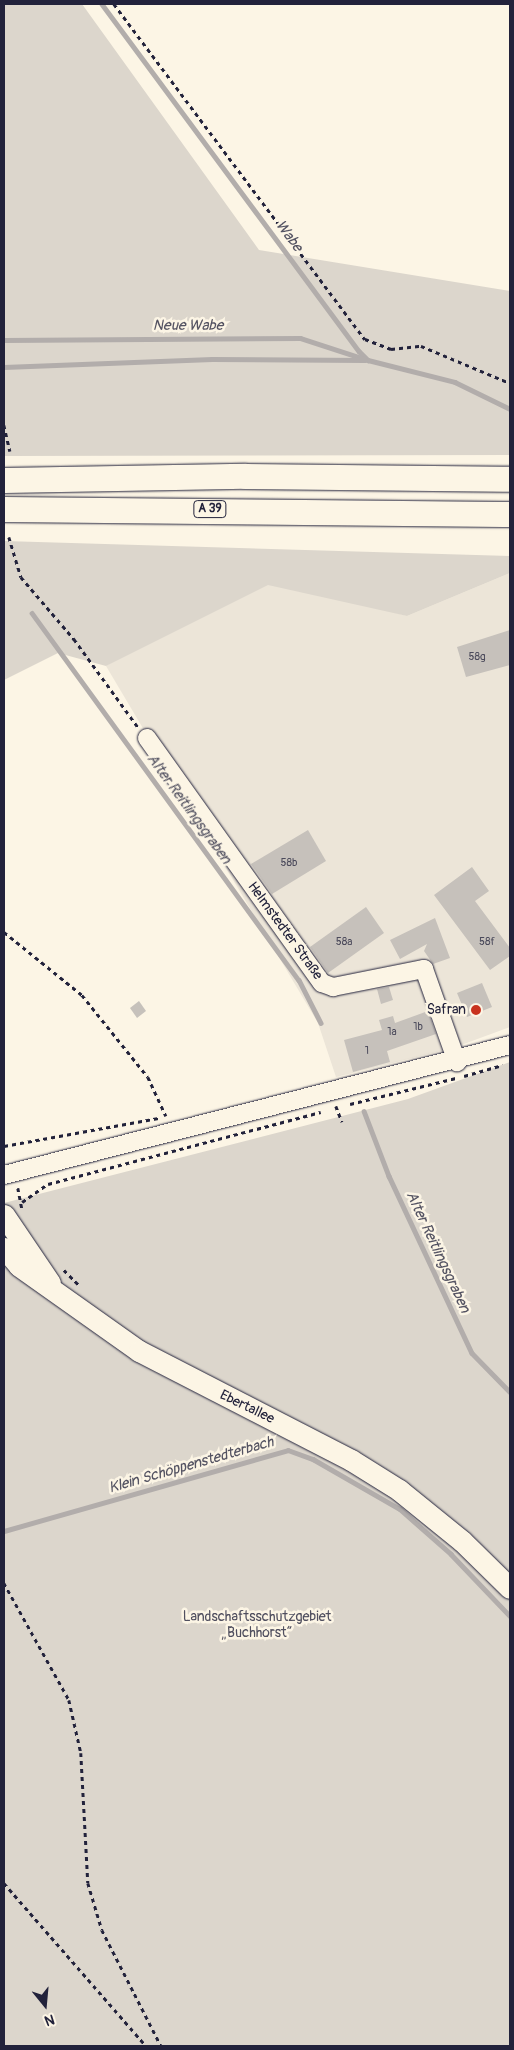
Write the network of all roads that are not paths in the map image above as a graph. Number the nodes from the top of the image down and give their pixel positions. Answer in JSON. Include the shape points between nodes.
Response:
{"nodes":[{"id":1,"x":510,"y":479,"type":"edge"},
{"id":2,"x":4,"y":480,"type":"edge"},
{"id":3,"x":4,"y":509,"type":"edge"},
{"id":4,"x":510,"y":514,"type":"edge"},
{"id":5,"x":147,"y":738,"type":"road end"},
{"id":6,"x":510,"y":1045,"type":"edge"},
{"id":7,"x":457,"y":1062,"type":"junction"},
{"id":8,"x":4,"y":1175,"type":"edge"},
{"id":9,"x":4,"y":1215,"type":"edge"},
{"id":10,"x":4,"y":1248,"type":"edge"},
{"id":11,"x":51,"y":1285,"type":"junction"},
{"id":12,"x":510,"y":1588,"type":"edge"}],
"edges":[{"from":1,"to":2,"type":"highway","via":[[416,476]]},
{"from":3,"to":4,"type":"highway","number":"A 39"},
{"from":5,"to":7,"type":"street","name":"Helmstedter Straße","via":[[322,983],[341,986],[424,969]]},
{"from":6,"to":7,"type":"street"},
{"from":7,"to":8,"type":"street"},
{"from":9,"to":11,"type":"main road","name":"Ebertallee"},
{"from":10,"to":11,"type":"main road","name":"Ebertallee","via":[[19,1266]]},
{"from":11,"to":12,"type":"main road","name":"Ebertallee","via":[[79,1312],[139,1351],[351,1460],[398,1490],[462,1542]]}]}
